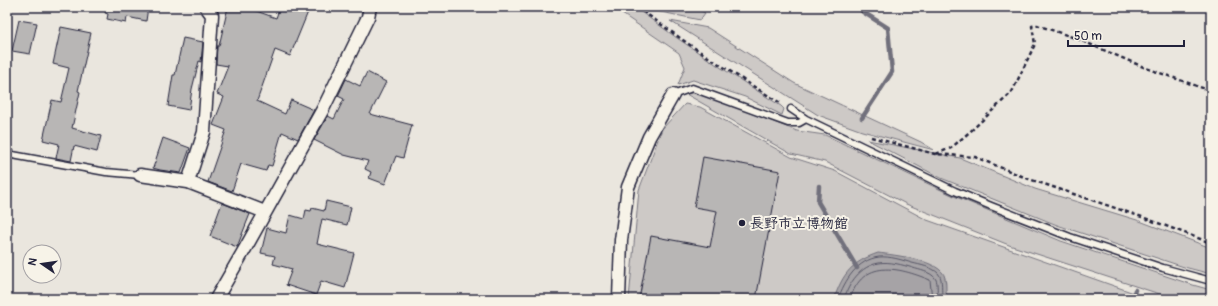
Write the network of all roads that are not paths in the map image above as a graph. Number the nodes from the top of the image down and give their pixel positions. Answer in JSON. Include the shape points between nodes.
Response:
{"nodes":[{"id":1,"x":206,"y":7,"type":"edge"},
{"id":2,"x":370,"y":7,"type":"edge"},
{"id":3,"x":673,"y":95,"type":"joint"},
{"id":4,"x":791,"y":109,"type":"road end"},
{"id":5,"x":806,"y":119,"type":"junction"},
{"id":6,"x":7,"y":154,"type":"edge"},
{"id":7,"x":140,"y":175,"type":"joint"},
{"id":8,"x":188,"y":182,"type":"junction"},
{"id":9,"x":265,"y":212,"type":"junction"},
{"id":10,"x":1211,"y":281,"type":"edge"},
{"id":11,"x":216,"y":299,"type":"edge"},
{"id":12,"x":618,"y":299,"type":"edge"}],
"edges":[{"from":1,"to":8,"type":"street","via":[[212,15],[204,132]]},
{"from":2,"to":9,"type":"street","via":[[323,109]]},
{"from":3,"to":5,"type":"lane","via":[[692,88],[788,123],[799,123]]},
{"from":3,"to":12,"type":"street","via":[[649,137],[628,187],[621,240]]},
{"from":4,"to":5,"type":"lane"},
{"from":5,"to":10,"type":"lane","via":[[998,209],[1070,237]]},
{"from":6,"to":7,"type":"lane","via":[[106,172]]},
{"from":7,"to":8,"type":"street"},
{"from":8,"to":9,"type":"street"},
{"from":9,"to":11,"type":"street"}]}
